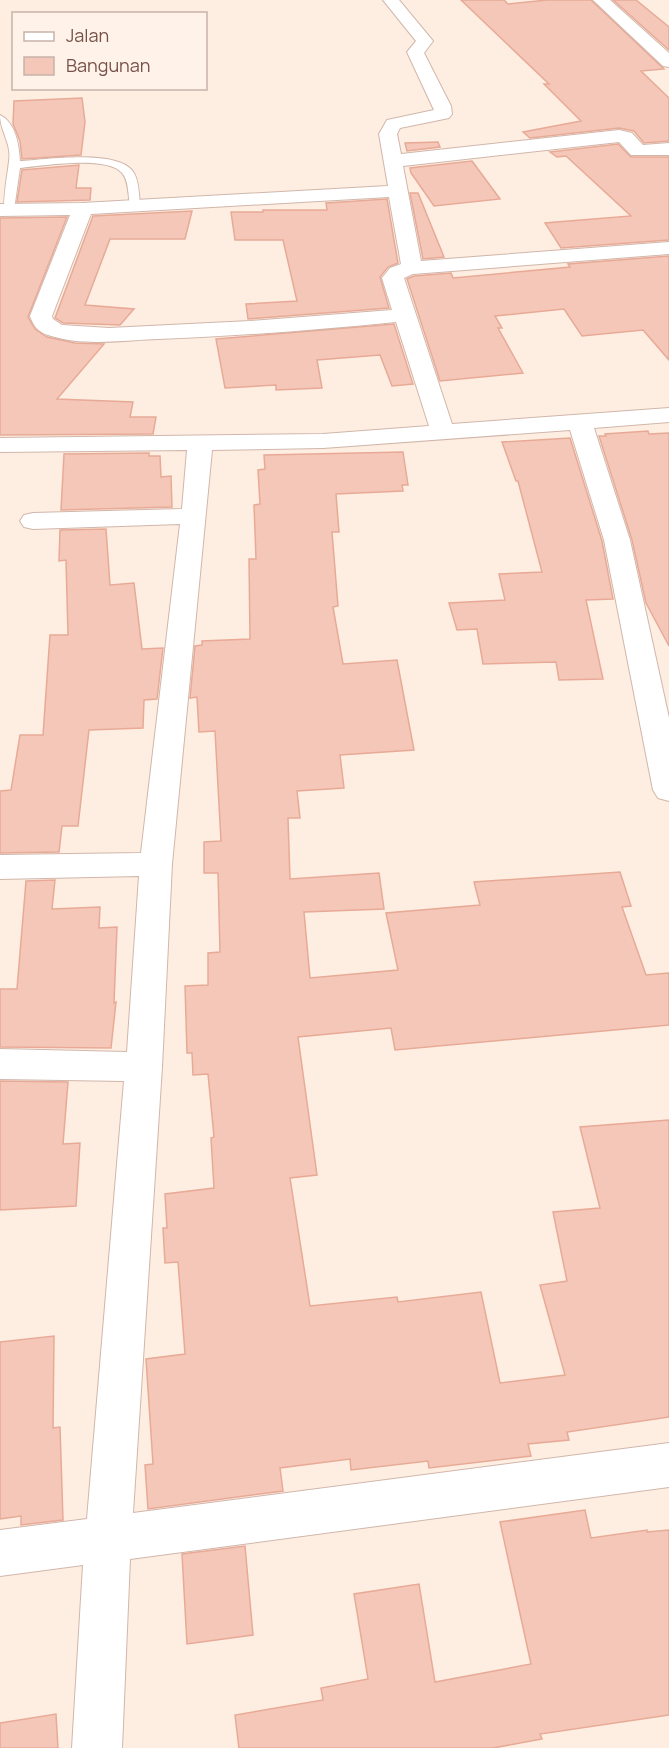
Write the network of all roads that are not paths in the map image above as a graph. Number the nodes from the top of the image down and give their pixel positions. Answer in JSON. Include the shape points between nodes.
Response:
{"nodes":[{"id":1,"x":391,"y":0,"type":"edge"},
{"id":2,"x":600,"y":0,"type":"edge"},
{"id":3,"x":669,"y":62,"type":"edge"},
{"id":4,"x":0,"y":118,"type":"edge"},
{"id":5,"x":5,"y":133,"type":"edge"},
{"id":6,"x":669,"y":149,"type":"edge"},
{"id":7,"x":393,"y":161,"type":"junction"},
{"id":8,"x":13,"y":165,"type":"junction"},
{"id":9,"x":399,"y":191,"type":"junction"},
{"id":10,"x":135,"y":205,"type":"junction"},
{"id":11,"x":81,"y":209,"type":"junction"},
{"id":12,"x":5,"y":210,"type":"edge"},
{"id":13,"x":669,"y":248,"type":"edge"},
{"id":14,"x":412,"y":268,"type":"junction"},
{"id":15,"x":404,"y":315,"type":"junction"},
{"id":16,"x":669,"y":415,"type":"edge"},
{"id":17,"x":439,"y":422,"type":"junction"},
{"id":18,"x":579,"y":423,"type":"junction"},
{"id":19,"x":200,"y":443,"type":"junction"},
{"id":20,"x":0,"y":446,"type":"edge"},
{"id":21,"x":194,"y":516,"type":"junction"},
{"id":22,"x":33,"y":521,"type":"dead end"},
{"id":23,"x":669,"y":790,"type":"edge"},
{"id":24,"x":156,"y":864,"type":"junction"},
{"id":25,"x":0,"y":867,"type":"edge"},
{"id":26,"x":0,"y":1064,"type":"edge"},
{"id":27,"x":144,"y":1066,"type":"junction"},
{"id":28,"x":669,"y":1465,"type":"edge"},
{"id":29,"x":108,"y":1540,"type":"junction"},
{"id":30,"x":0,"y":1553,"type":"edge"},
{"id":31,"x":97,"y":1748,"type":"edge"}],
"edges":[{"from":1,"to":7,"type":"street","via":[[425,41],[415,52],[442,110],[393,124],[388,134]]},
{"from":2,"to":3,"type":"street"},
{"from":4,"to":5,"type":"lane","via":[[7,125]]},
{"from":5,"to":8,"type":"lane"},
{"from":6,"to":7,"type":"street","via":[[638,151],[619,136]]},
{"from":7,"to":9,"type":"street"},
{"from":8,"to":10,"type":"lane","via":[[110,161],[130,174]]},
{"from":8,"to":12,"type":"lane","via":[[14,180]]},
{"from":9,"to":10,"type":"street"},
{"from":9,"to":14,"type":"street"},
{"from":10,"to":11,"type":"street"},
{"from":11,"to":12,"type":"street"},
{"from":11,"to":15,"type":"street","via":[[41,316],[52,329],[99,334],[165,332]]},
{"from":13,"to":14,"type":"street"},
{"from":14,"to":15,"type":"street","via":[[397,272],[393,278]]},
{"from":15,"to":17,"type":"street"},
{"from":16,"to":18,"type":"street"},
{"from":17,"to":18,"type":"street"},
{"from":17,"to":19,"type":"street","via":[[323,441]]},
{"from":18,"to":23,"type":"street","via":[[617,540]]},
{"from":19,"to":20,"type":"street"},
{"from":19,"to":21,"type":"street"},
{"from":21,"to":22,"type":"street"},
{"from":21,"to":24,"type":"street"},
{"from":24,"to":25,"type":"street"},
{"from":24,"to":27,"type":"street"},
{"from":26,"to":27,"type":"street"},
{"from":27,"to":29,"type":"street"},
{"from":28,"to":29,"type":"street"},
{"from":29,"to":30,"type":"street"},
{"from":29,"to":31,"type":"street"}]}
